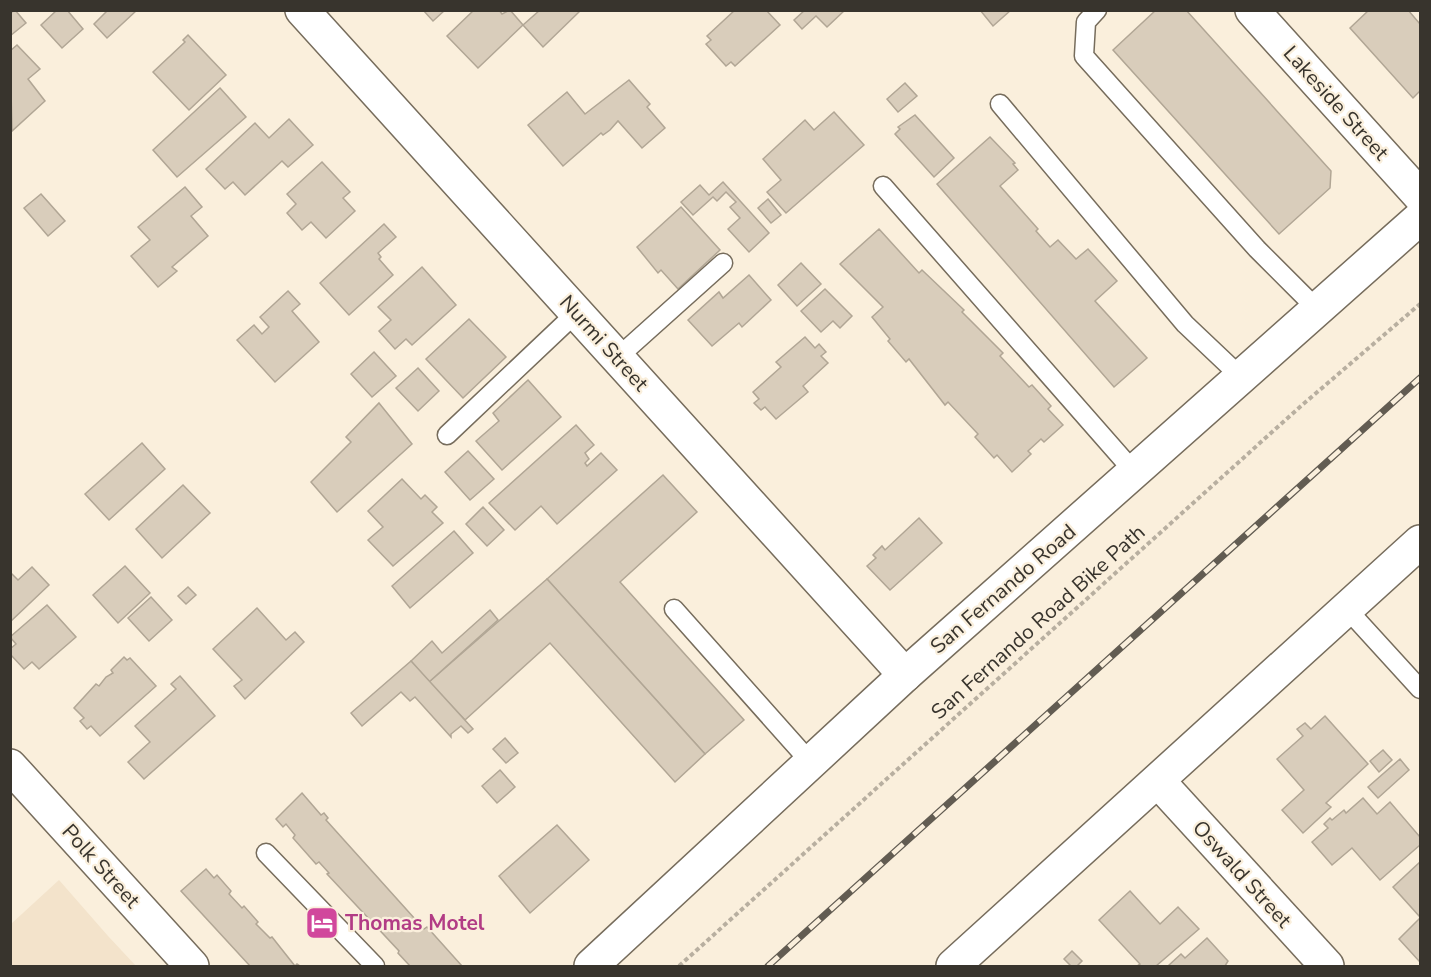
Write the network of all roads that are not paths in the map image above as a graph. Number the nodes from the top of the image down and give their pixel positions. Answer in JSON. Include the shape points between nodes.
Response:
{"nodes":[{"id":1,"x":302,"y":10,"type":"edge"},
{"id":2,"x":1097,"y":10,"type":"edge"},
{"id":3,"x":1252,"y":10,"type":"edge"},
{"id":4,"x":1000,"y":104,"type":"dead end"},
{"id":5,"x":883,"y":186,"type":"dead end"},
{"id":6,"x":1420,"y":196,"type":"edge"},
{"id":7,"x":1420,"y":218,"type":"edge"},
{"id":8,"x":723,"y":263,"type":"dead end"},
{"id":9,"x":1318,"y":310,"type":"junction"},
{"id":10,"x":576,"y":313,"type":"junction"},
{"id":11,"x":617,"y":358,"type":"junction"},
{"id":12,"x":1242,"y":378,"type":"junction"},
{"id":13,"x":447,"y":435,"type":"dead end"},
{"id":14,"x":1135,"y":473,"type":"junction"},
{"id":15,"x":1420,"y":542,"type":"edge"},
{"id":16,"x":674,"y":609,"type":"dead end"},
{"id":17,"x":1347,"y":609,"type":"junction"},
{"id":18,"x":905,"y":675,"type":"junction"},
{"id":19,"x":1420,"y":689,"type":"edge"},
{"id":20,"x":812,"y":764,"type":"junction"},
{"id":21,"x":15,"y":779,"type":"edge"},
{"id":22,"x":1158,"y":781,"type":"junction"},
{"id":23,"x":266,"y":853,"type":"dead end"},
{"id":24,"x":192,"y":966,"type":"edge"},
{"id":25,"x":375,"y":966,"type":"edge"},
{"id":26,"x":591,"y":966,"type":"edge"},
{"id":27,"x":953,"y":966,"type":"edge"},
{"id":28,"x":1327,"y":966,"type":"edge"}],
"edges":[{"from":1,"to":10,"type":"street","name":"Nurmi Street"},
{"from":2,"to":9,"type":"lane","via":[[1086,22],[1083,56],[1257,249]]},
{"from":3,"to":6,"type":"street","name":"Lakeside Street"},
{"from":4,"to":12,"type":"lane","via":[[1185,324]]},
{"from":5,"to":14,"type":"lane"},
{"from":7,"to":9,"type":"street","name":"San Fernando Road"},
{"from":8,"to":11,"type":"lane"},
{"from":9,"to":12,"type":"street","name":"San Fernando Road"},
{"from":10,"to":11,"type":"street","name":"Nurmi Street"},
{"from":10,"to":13,"type":"lane"},
{"from":11,"to":18,"type":"street","name":"Nurmi Street"},
{"from":12,"to":14,"type":"street","name":"San Fernando Road"},
{"from":14,"to":18,"type":"street","name":"San Fernando Road"},
{"from":15,"to":17,"type":"street"},
{"from":16,"to":20,"type":"lane"},
{"from":17,"to":19,"type":"lane"},
{"from":17,"to":22,"type":"street"},
{"from":18,"to":20,"type":"street","name":"San Fernando Road"},
{"from":20,"to":26,"type":"street","name":"San Fernando Road"},
{"from":21,"to":24,"type":"street","name":"Polk Street"},
{"from":22,"to":27,"type":"street"},
{"from":22,"to":28,"type":"street","name":"Oswald Street"},
{"from":23,"to":25,"type":"lane"}]}
